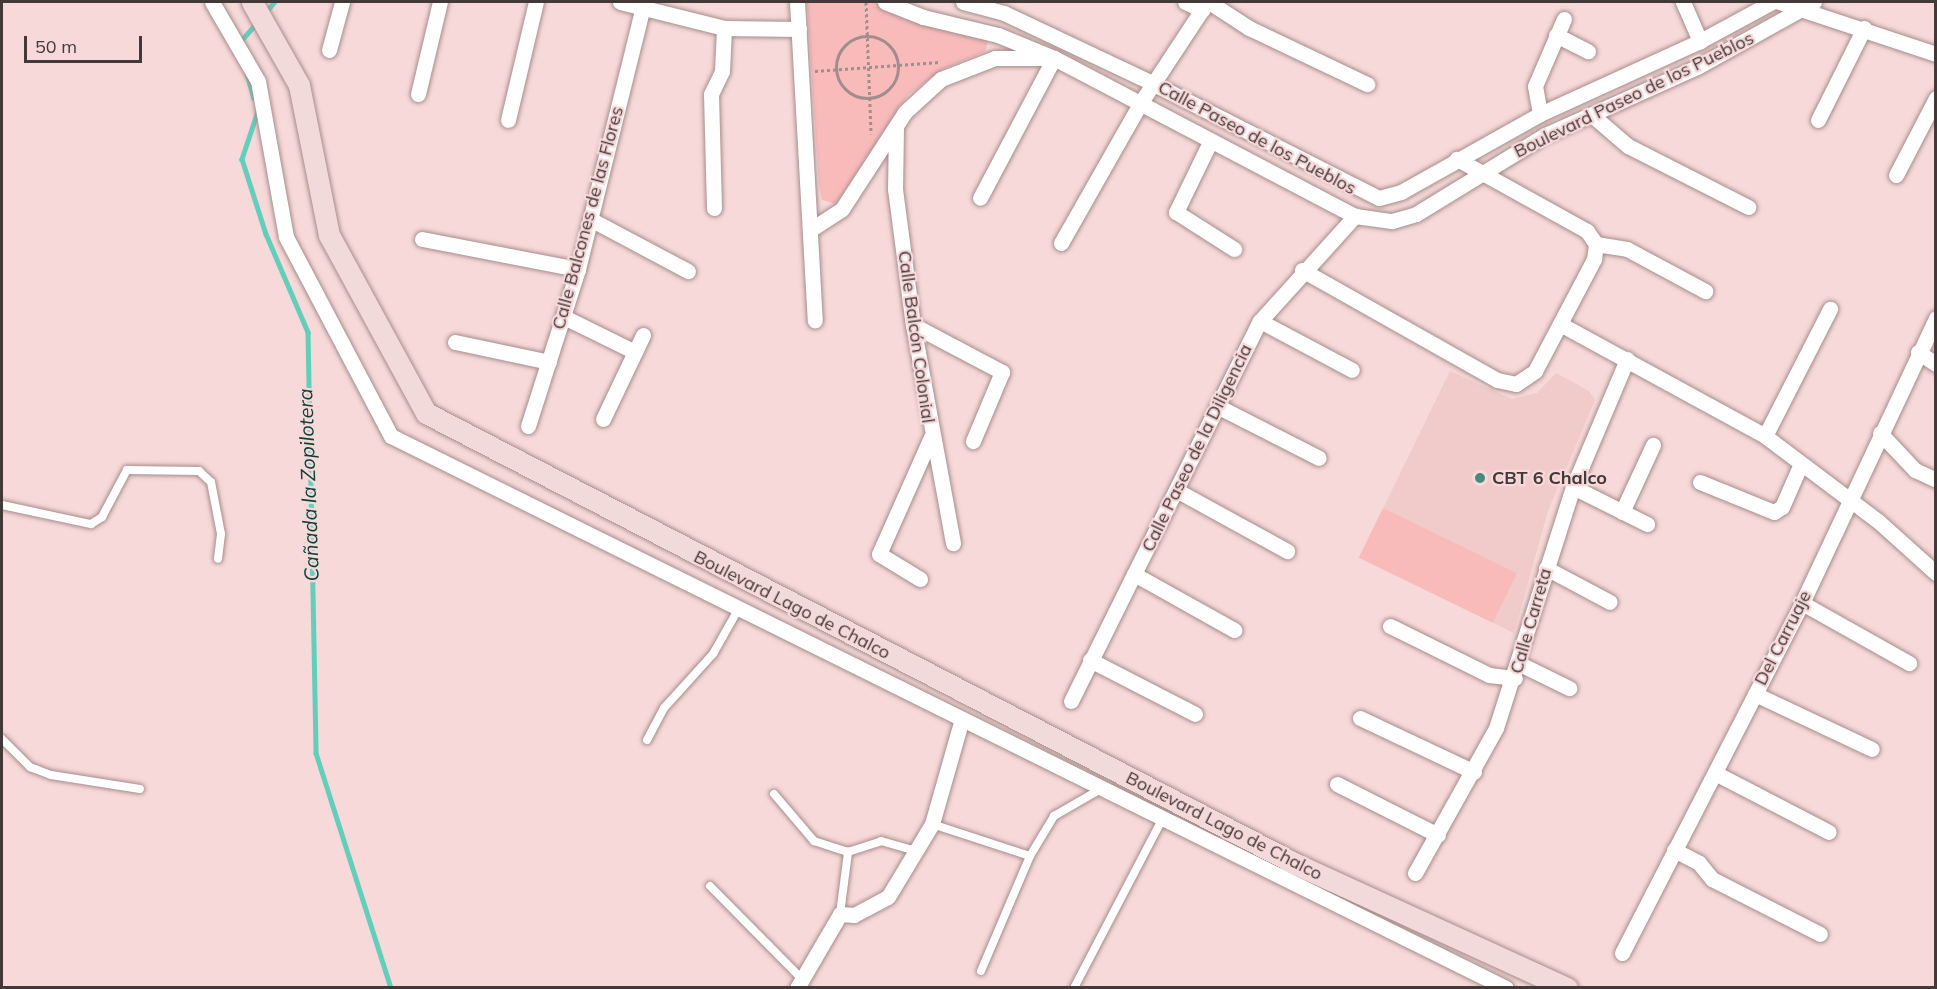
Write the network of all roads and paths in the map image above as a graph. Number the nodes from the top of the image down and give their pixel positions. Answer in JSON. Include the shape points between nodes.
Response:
{"nodes":[{"id":1,"x":212,"y":2,"type":"edge"},
{"id":2,"x":252,"y":2,"type":"edge"},
{"id":3,"x":342,"y":2,"type":"edge"},
{"id":4,"x":440,"y":2,"type":"edge"},
{"id":5,"x":536,"y":2,"type":"edge"},
{"id":6,"x":620,"y":2,"type":"edge"},
{"id":7,"x":797,"y":2,"type":"edge"},
{"id":8,"x":866,"y":2,"type":"edge"},
{"id":9,"x":885,"y":2,"type":"edge"},
{"id":10,"x":963,"y":2,"type":"edge"},
{"id":11,"x":1185,"y":2,"type":"edge"},
{"id":12,"x":1683,"y":2,"type":"edge"},
{"id":13,"x":1772,"y":2,"type":"edge"},
{"id":14,"x":1779,"y":2,"type":"edge"},
{"id":15,"x":1206,"y":4,"type":"edge"},
{"id":16,"x":643,"y":5,"type":"edge"},
{"id":17,"x":1809,"y":5,"type":"edge"},
{"id":18,"x":1004,"y":13,"type":"junction"},
{"id":19,"x":1564,"y":19,"type":"dead end"},
{"id":20,"x":724,"y":28,"type":"junction"},
{"id":21,"x":1864,"y":28,"type":"junction"},
{"id":22,"x":799,"y":29,"type":"junction"},
{"id":23,"x":864,"y":35,"type":"junction"},
{"id":24,"x":998,"y":35,"type":"junction"},
{"id":25,"x":1556,"y":35,"type":"junction"},
{"id":26,"x":1700,"y":41,"type":"junction"},
{"id":27,"x":329,"y":50,"type":"dead end"},
{"id":28,"x":1588,"y":51,"type":"dead end"},
{"id":29,"x":1935,"y":54,"type":"edge"},
{"id":30,"x":995,"y":58,"type":"junction"},
{"id":31,"x":1054,"y":58,"type":"junction"},
{"id":32,"x":952,"y":61,"type":"dead end"},
{"id":33,"x":898,"y":64,"type":"junction"},
{"id":34,"x":866,"y":67,"type":"junction"},
{"id":35,"x":836,"y":69,"type":"junction"},
{"id":36,"x":801,"y":72,"type":"junction"},
{"id":37,"x":1152,"y":83,"type":"junction"},
{"id":38,"x":1367,"y":84,"type":"dead end"},
{"id":39,"x":418,"y":93,"type":"dead end"},
{"id":40,"x":868,"y":98,"type":"junction"},
{"id":41,"x":1935,"y":98,"type":"edge"},
{"id":42,"x":1141,"y":102,"type":"junction"},
{"id":43,"x":1540,"y":114,"type":"junction"},
{"id":44,"x":1593,"y":116,"type":"junction"},
{"id":45,"x":508,"y":120,"type":"dead end"},
{"id":46,"x":1818,"y":120,"type":"dead end"},
{"id":47,"x":896,"y":128,"type":"junction"},
{"id":48,"x":1210,"y":142,"type":"junction"},
{"id":49,"x":1457,"y":159,"type":"junction"},
{"id":50,"x":873,"y":163,"type":"junction"},
{"id":51,"x":1479,"y":173,"type":"junction"},
{"id":52,"x":1896,"y":175,"type":"dead end"},
{"id":53,"x":980,"y":198,"type":"dead end"},
{"id":54,"x":1748,"y":207,"type":"dead end"},
{"id":55,"x":714,"y":208,"type":"dead end"},
{"id":56,"x":1355,"y":216,"type":"junction"},
{"id":57,"x":590,"y":219,"type":"junction"},
{"id":58,"x":810,"y":230,"type":"junction"},
{"id":59,"x":422,"y":239,"type":"dead end"},
{"id":60,"x":1061,"y":243,"type":"dead end"},
{"id":61,"x":1596,"y":244,"type":"junction"},
{"id":62,"x":1234,"y":249,"type":"dead end"},
{"id":63,"x":578,"y":269,"type":"junction"},
{"id":64,"x":1302,"y":270,"type":"junction"},
{"id":65,"x":688,"y":271,"type":"dead end"},
{"id":66,"x":1705,"y":291,"type":"dead end"},
{"id":67,"x":1830,"y":309,"type":"dead end"},
{"id":68,"x":564,"y":317,"type":"junction"},
{"id":69,"x":1935,"y":318,"type":"edge"},
{"id":70,"x":815,"y":320,"type":"dead end"},
{"id":71,"x":1260,"y":321,"type":"junction"},
{"id":72,"x":1560,"y":324,"type":"junction"},
{"id":73,"x":913,"y":325,"type":"junction"},
{"id":74,"x":643,"y":335,"type":"dead end"},
{"id":75,"x":455,"y":342,"type":"dead end"},
{"id":76,"x":635,"y":352,"type":"junction"},
{"id":77,"x":1918,"y":352,"type":"junction"},
{"id":78,"x":1627,"y":359,"type":"junction"},
{"id":79,"x":549,"y":362,"type":"junction"},
{"id":80,"x":1935,"y":364,"type":"edge"},
{"id":81,"x":1352,"y":370,"type":"dead end"},
{"id":82,"x":1217,"y":406,"type":"junction"},
{"id":83,"x":603,"y":419,"type":"dead end"},
{"id":84,"x":528,"y":426,"type":"dead end"},
{"id":85,"x":1880,"y":432,"type":"junction"},
{"id":86,"x":1765,"y":436,"type":"junction"},
{"id":87,"x":931,"y":437,"type":"junction"},
{"id":88,"x":973,"y":441,"type":"dead end"},
{"id":89,"x":1653,"y":445,"type":"dead end"},
{"id":90,"x":1319,"y":458,"type":"dead end"},
{"id":91,"x":1800,"y":466,"type":"junction"},
{"id":92,"x":1935,"y":480,"type":"edge"},
{"id":93,"x":1700,"y":482,"type":"dead end"},
{"id":94,"x":1573,"y":487,"type":"junction"},
{"id":95,"x":1176,"y":490,"type":"junction"},
{"id":96,"x":1849,"y":501,"type":"junction"},
{"id":97,"x":2,"y":505,"type":"edge"},
{"id":98,"x":1622,"y":512,"type":"junction"},
{"id":99,"x":1647,"y":524,"type":"dead end"},
{"id":100,"x":953,"y":543,"type":"dead end"},
{"id":101,"x":1287,"y":551,"type":"dead end"},
{"id":102,"x":218,"y":559,"type":"dead end"},
{"id":103,"x":1546,"y":568,"type":"junction"},
{"id":104,"x":1935,"y":573,"type":"edge"},
{"id":105,"x":1134,"y":574,"type":"junction"},
{"id":106,"x":920,"y":579,"type":"dead end"},
{"id":107,"x":1610,"y":602,"type":"dead end"},
{"id":108,"x":1802,"y":603,"type":"junction"},
{"id":109,"x":739,"y":608,"type":"junction"},
{"id":110,"x":1390,"y":626,"type":"dead end"},
{"id":111,"x":1234,"y":630,"type":"dead end"},
{"id":112,"x":1090,"y":660,"type":"junction"},
{"id":113,"x":1909,"y":663,"type":"dead end"},
{"id":114,"x":1518,"y":671,"type":"junction"},
{"id":115,"x":1569,"y":688,"type":"dead end"},
{"id":116,"x":1755,"y":694,"type":"junction"},
{"id":117,"x":1071,"y":701,"type":"dead end"},
{"id":118,"x":1195,"y":714,"type":"dead end"},
{"id":119,"x":1360,"y":718,"type":"dead end"},
{"id":120,"x":962,"y":719,"type":"junction"},
{"id":121,"x":2,"y":739,"type":"edge"},
{"id":122,"x":646,"y":740,"type":"dead end"},
{"id":123,"x":1872,"y":750,"type":"dead end"},
{"id":124,"x":1474,"y":772,"type":"junction"},
{"id":125,"x":1715,"y":773,"type":"junction"},
{"id":126,"x":1337,"y":784,"type":"dead end"},
{"id":127,"x":1102,"y":788,"type":"junction"},
{"id":128,"x":140,"y":789,"type":"dead end"},
{"id":129,"x":774,"y":794,"type":"dead end"},
{"id":130,"x":1163,"y":818,"type":"junction"},
{"id":131,"x":932,"y":824,"type":"junction"},
{"id":132,"x":1829,"y":832,"type":"dead end"},
{"id":133,"x":1438,"y":834,"type":"junction"},
{"id":134,"x":1674,"y":850,"type":"junction"},
{"id":135,"x":915,"y":851,"type":"junction"},
{"id":136,"x":848,"y":852,"type":"junction"},
{"id":137,"x":1030,"y":856,"type":"junction"},
{"id":138,"x":1415,"y":873,"type":"dead end"},
{"id":139,"x":710,"y":886,"type":"dead end"},
{"id":140,"x":840,"y":914,"type":"junction"},
{"id":141,"x":1820,"y":934,"type":"dead end"},
{"id":142,"x":1622,"y":953,"type":"dead end"},
{"id":143,"x":981,"y":971,"type":"dead end"},
{"id":144,"x":800,"y":983,"type":"edge"},
{"id":145,"x":1074,"y":987,"type":"edge"},
{"id":146,"x":1506,"y":987,"type":"edge"},
{"id":147,"x":1567,"y":987,"type":"edge"}],
"edges":[{"from":1,"to":109,"type":"street","via":[[258,81],[286,237],[391,436]]},
{"from":2,"to":147,"type":"main road","name":"Boulevard Lago de Chalco","via":[[299,85],[329,235],[426,413],[1298,865]]},
{"from":3,"to":27,"type":"street"},
{"from":4,"to":39,"type":"street"},
{"from":5,"to":45,"type":"street"},
{"from":6,"to":16,"type":"street"},
{"from":7,"to":22,"type":"street"},
{"from":8,"to":23,"type":"path"},
{"from":9,"to":24,"type":"street","name":"Calle Paseo de los Pueblos","via":[[923,17]]},
{"from":10,"to":18,"type":"street","name":"Calle Paseo de los Pueblos"},
{"from":11,"to":15,"type":"street"},
{"from":12,"to":26,"type":"street"},
{"from":13,"to":26,"type":"street","name":"Calle Paseo de los Pueblos"},
{"from":14,"to":17,"type":"street"},
{"from":15,"to":37,"type":"street"},
{"from":15,"to":38,"type":"street"},
{"from":16,"to":20,"type":"street"},
{"from":16,"to":57,"type":"street","name":"Calle Balcones de las Flores"},
{"from":17,"to":21,"type":"street"},
{"from":17,"to":44,"type":"street","name":"Boulevard Paseo de los Pueblos"},
{"from":18,"to":24,"type":"street"},
{"from":18,"to":37,"type":"street","name":"Calle Paseo de los Pueblos"},
{"from":19,"to":25,"type":"street"},
{"from":20,"to":22,"type":"street"},
{"from":20,"to":55,"type":"street","via":[[722,71],[711,94]]},
{"from":21,"to":29,"type":"street"},
{"from":21,"to":46,"type":"street"},
{"from":22,"to":36,"type":"street"},
{"from":23,"to":33,"type":"path","via":[[886,41]]},
{"from":23,"to":34,"type":"path"},
{"from":23,"to":35,"type":"path","via":[[840,50]]},
{"from":24,"to":30,"type":"street"},
{"from":24,"to":31,"type":"street","name":"Calle Paseo de los Pueblos"},
{"from":25,"to":28,"type":"street"},
{"from":25,"to":43,"type":"street","via":[[1535,86]]},
{"from":26,"to":43,"type":"street","name":"Calle Paseo de los Pueblos"},
{"from":30,"to":31,"type":"street"},
{"from":30,"to":47,"type":"street","via":[[941,79]]},
{"from":31,"to":42,"type":"street","name":"Calle Paseo de los Pueblos"},
{"from":31,"to":53,"type":"street"},
{"from":32,"to":33,"type":"path"},
{"from":33,"to":34,"type":"path"},
{"from":33,"to":40,"type":"path","via":[[891,86]]},
{"from":34,"to":35,"type":"path"},
{"from":34,"to":40,"type":"path"},
{"from":35,"to":36,"type":"path"},
{"from":35,"to":40,"type":"path","via":[[845,90]]},
{"from":36,"to":58,"type":"street"},
{"from":37,"to":42,"type":"street"},
{"from":37,"to":49,"type":"street","name":"Calle Paseo de los Pueblos","via":[[1379,198],[1401,192]]},
{"from":40,"to":50,"type":"path"},
{"from":41,"to":52,"type":"street"},
{"from":42,"to":48,"type":"street","name":"Calle Paseo de los Pueblos"},
{"from":42,"to":60,"type":"street"},
{"from":43,"to":49,"type":"street","name":"Calle Paseo de los Pueblos"},
{"from":44,"to":51,"type":"street","name":"Boulevard Paseo de los Pueblos","via":[[1545,135]]},
{"from":44,"to":54,"type":"street","via":[[1628,146]]},
{"from":47,"to":50,"type":"street"},
{"from":47,"to":73,"type":"street","name":"Calle Balcón Colonial","via":[[895,189]]},
{"from":48,"to":56,"type":"street","name":"Calle Paseo de los Pueblos"},
{"from":48,"to":62,"type":"street","via":[[1176,212]]},
{"from":49,"to":51,"type":"street"},
{"from":50,"to":58,"type":"street","via":[[842,209]]},
{"from":51,"to":56,"type":"street","name":"Boulevard Paseo de los Pueblos","via":[[1416,214],[1392,221]]},
{"from":51,"to":61,"type":"street","via":[[1587,231]]},
{"from":56,"to":64,"type":"street","name":"Calle Paseo de la Diligencia"},
{"from":57,"to":63,"type":"street","name":"Calle Balcones de las Flores"},
{"from":57,"to":65,"type":"street"},
{"from":58,"to":70,"type":"street"},
{"from":59,"to":63,"type":"street"},
{"from":61,"to":66,"type":"street","via":[[1627,249]]},
{"from":61,"to":72,"type":"street","via":[[1594,259]]},
{"from":63,"to":68,"type":"street","name":"Calle Balcones de las Flores"},
{"from":64,"to":71,"type":"street","name":"Calle Paseo de la Diligencia"},
{"from":64,"to":72,"type":"street","via":[[1497,380],[1516,384],[1534,371]]},
{"from":67,"to":86,"type":"street"},
{"from":68,"to":76,"type":"street"},
{"from":68,"to":79,"type":"street","name":"Calle Balcones de las Flores"},
{"from":69,"to":77,"type":"street","name":"Del Carruaje"},
{"from":71,"to":81,"type":"street"},
{"from":71,"to":82,"type":"street","name":"Calle Paseo de la Diligencia"},
{"from":72,"to":78,"type":"street"},
{"from":73,"to":87,"type":"street","name":"Calle Balcón Colonial"},
{"from":73,"to":88,"type":"street","via":[[1002,372]]},
{"from":74,"to":76,"type":"street"},
{"from":75,"to":79,"type":"street"},
{"from":76,"to":83,"type":"street"},
{"from":77,"to":80,"type":"street"},
{"from":77,"to":85,"type":"street","name":"Del Carruaje"},
{"from":78,"to":86,"type":"street"},
{"from":78,"to":94,"type":"street","name":"Calle Carreta"},
{"from":79,"to":84,"type":"street","name":"Calle Balcones de las Flores"},
{"from":82,"to":90,"type":"street"},
{"from":82,"to":95,"type":"street","name":"Calle Paseo de la Diligencia"},
{"from":85,"to":92,"type":"street","via":[[1915,470]]},
{"from":85,"to":96,"type":"street","name":"Del Carruaje"},
{"from":86,"to":91,"type":"street"},
{"from":87,"to":100,"type":"street","name":"Calle Balcón Colonial"},
{"from":87,"to":106,"type":"street","via":[[879,554]]},
{"from":89,"to":98,"type":"street"},
{"from":91,"to":93,"type":"street","via":[[1782,507],[1774,512]]},
{"from":91,"to":96,"type":"street"},
{"from":94,"to":98,"type":"street"},
{"from":94,"to":103,"type":"street","name":"Calle Carreta"},
{"from":95,"to":101,"type":"street"},
{"from":95,"to":105,"type":"street","name":"Calle Paseo de la Diligencia"},
{"from":96,"to":104,"type":"street"},
{"from":96,"to":108,"type":"street","name":"Del Carruaje"},
{"from":97,"to":102,"type":"lane","via":[[91,524],[102,517],[127,470],[199,471],[212,482],[221,534]]},
{"from":98,"to":99,"type":"street"},
{"from":103,"to":107,"type":"street"},
{"from":103,"to":114,"type":"street","name":"Calle Carreta"},
{"from":105,"to":111,"type":"street"},
{"from":105,"to":112,"type":"street","name":"Calle Paseo de la Diligencia"},
{"from":108,"to":113,"type":"street"},
{"from":108,"to":116,"type":"street","name":"Del Carruaje"},
{"from":109,"to":120,"type":"street"},
{"from":109,"to":122,"type":"lane","via":[[713,654],[664,708]]},
{"from":110,"to":114,"type":"street","via":[[1489,675]]},
{"from":112,"to":117,"type":"street","name":"Calle Paseo de la Diligencia"},
{"from":112,"to":118,"type":"street"},
{"from":114,"to":115,"type":"street"},
{"from":114,"to":124,"type":"street","name":"Calle Carreta"},
{"from":116,"to":123,"type":"street"},
{"from":116,"to":125,"type":"street","name":"Del Carruaje"},
{"from":119,"to":124,"type":"street"},
{"from":120,"to":127,"type":"street"},
{"from":120,"to":131,"type":"street"},
{"from":121,"to":128,"type":"lane","via":[[30,767],[51,775]]},
{"from":124,"to":133,"type":"street","name":"Calle Carreta"},
{"from":125,"to":132,"type":"street"},
{"from":125,"to":134,"type":"street","name":"Del Carruaje"},
{"from":126,"to":133,"type":"street"},
{"from":127,"to":130,"type":"street"},
{"from":127,"to":137,"type":"lane","via":[[1054,816]]},
{"from":129,"to":136,"type":"lane","via":[[814,841]]},
{"from":130,"to":145,"type":"lane"},
{"from":130,"to":146,"type":"street"},
{"from":131,"to":135,"type":"street"},
{"from":131,"to":137,"type":"lane"},
{"from":133,"to":138,"type":"street","name":"Calle Carreta"},
{"from":134,"to":141,"type":"street","via":[[1699,863],[1712,879]]},
{"from":134,"to":142,"type":"street","name":"Del Carruaje"},
{"from":135,"to":136,"type":"lane","via":[[881,841]]},
{"from":135,"to":140,"type":"street","via":[[888,897],[854,915]]},
{"from":136,"to":140,"type":"lane"},
{"from":137,"to":143,"type":"lane"},
{"from":139,"to":144,"type":"lane"},
{"from":140,"to":144,"type":"street"}]}
